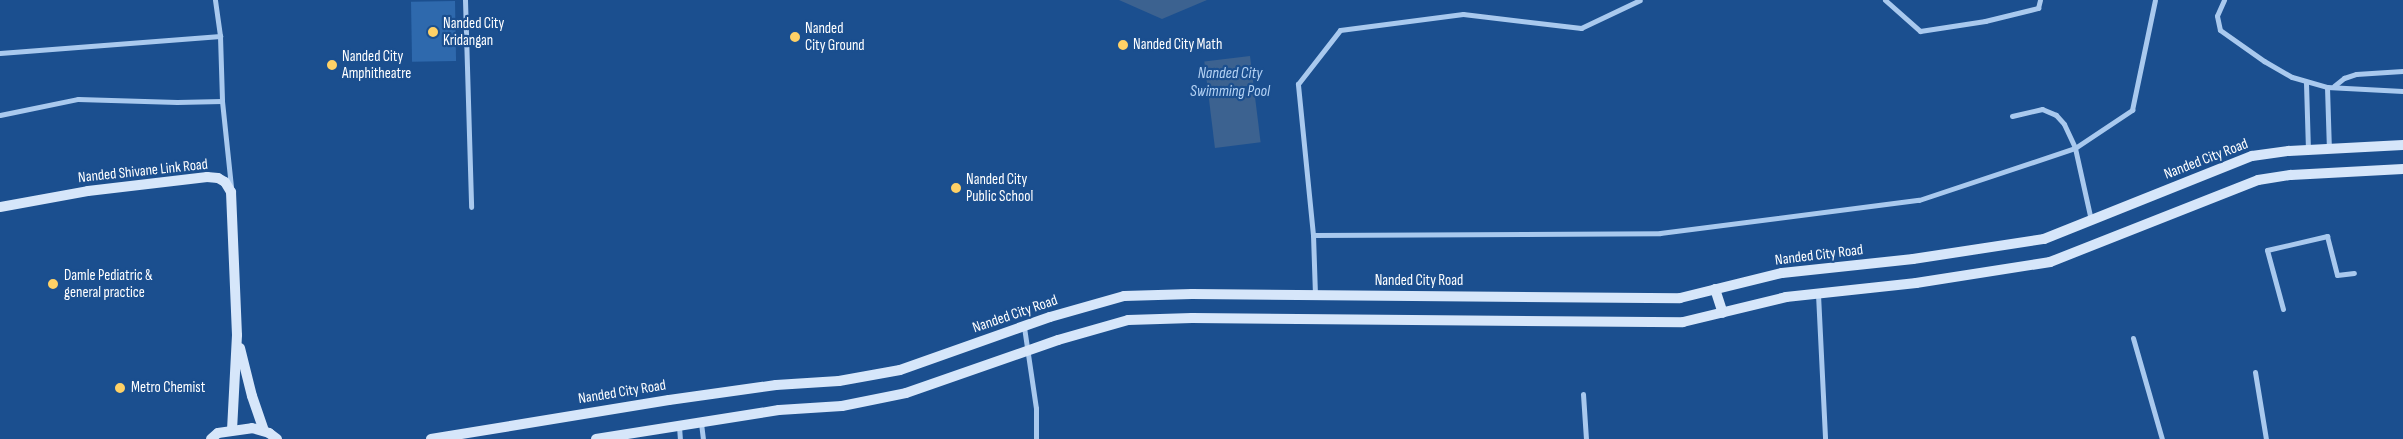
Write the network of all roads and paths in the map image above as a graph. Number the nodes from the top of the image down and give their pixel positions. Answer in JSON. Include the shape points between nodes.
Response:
{"nodes":[{"id":1,"x":215,"y":0,"type":"edge"},
{"id":2,"x":465,"y":0,"type":"edge"},
{"id":3,"x":1640,"y":0,"type":"edge"},
{"id":4,"x":1885,"y":0,"type":"edge"},
{"id":5,"x":2040,"y":0,"type":"edge"},
{"id":6,"x":2155,"y":0,"type":"edge"},
{"id":7,"x":2224,"y":0,"type":"edge"},
{"id":8,"x":220,"y":36,"type":"junction"},
{"id":9,"x":0,"y":53,"type":"edge"},
{"id":10,"x":2403,"y":71,"type":"edge"},
{"id":11,"x":2306,"y":83,"type":"junction"},
{"id":12,"x":2334,"y":86,"type":"junction"},
{"id":13,"x":2326,"y":87,"type":"junction"},
{"id":14,"x":2403,"y":91,"type":"edge"},
{"id":15,"x":222,"y":101,"type":"junction"},
{"id":16,"x":0,"y":115,"type":"edge"},
{"id":17,"x":2012,"y":116,"type":"dead end"},
{"id":18,"x":2403,"y":145,"type":"edge"},
{"id":19,"x":2075,"y":148,"type":"junction"},
{"id":20,"x":2329,"y":148,"type":"junction"},
{"id":21,"x":2308,"y":150,"type":"junction"},
{"id":22,"x":2403,"y":169,"type":"edge"},
{"id":23,"x":232,"y":192,"type":"junction"},
{"id":24,"x":0,"y":207,"type":"edge"},
{"id":25,"x":471,"y":207,"type":"dead end"},
{"id":26,"x":2092,"y":220,"type":"junction"},
{"id":27,"x":1313,"y":235,"type":"junction"},
{"id":28,"x":2354,"y":273,"type":"dead end"},
{"id":29,"x":1715,"y":289,"type":"junction"},
{"id":30,"x":1818,"y":294,"type":"junction"},
{"id":31,"x":1315,"y":295,"type":"junction"},
{"id":32,"x":2283,"y":309,"type":"dead end"},
{"id":33,"x":1723,"y":313,"type":"junction"},
{"id":34,"x":1024,"y":326,"type":"junction"},
{"id":35,"x":237,"y":334,"type":"junction"},
{"id":36,"x":2133,"y":338,"type":"dead end"},
{"id":37,"x":1029,"y":350,"type":"junction"},
{"id":38,"x":2255,"y":372,"type":"dead end"},
{"id":39,"x":1582,"y":394,"type":"dead end"},
{"id":40,"x":701,"y":422,"type":"junction"},
{"id":41,"x":679,"y":426,"type":"junction"},
{"id":42,"x":232,"y":430,"type":"junction"},
{"id":43,"x":264,"y":431,"type":"junction"},
{"id":44,"x":211,"y":439,"type":"edge"},
{"id":45,"x":278,"y":439,"type":"edge"},
{"id":46,"x":431,"y":439,"type":"edge"},
{"id":47,"x":596,"y":439,"type":"edge"},
{"id":48,"x":680,"y":439,"type":"edge"},
{"id":49,"x":703,"y":439,"type":"edge"},
{"id":50,"x":1036,"y":439,"type":"edge"},
{"id":51,"x":1586,"y":439,"type":"edge"},
{"id":52,"x":1825,"y":439,"type":"edge"},
{"id":53,"x":2162,"y":439,"type":"edge"},
{"id":54,"x":2266,"y":439,"type":"edge"}],
"edges":[{"from":1,"to":8,"type":"street"},
{"from":2,"to":25,"type":"street"},
{"from":3,"to":27,"type":"street","via":[[1581,28],[1463,14],[1340,30],[1298,84]]},
{"from":4,"to":5,"type":"street","via":[[1920,31],[2038,8]]},
{"from":6,"to":19,"type":"street","via":[[2132,110]]},
{"from":7,"to":11,"type":"street","via":[[2217,16],[2220,30],[2264,62]]},
{"from":8,"to":9,"type":"street"},
{"from":8,"to":15,"type":"street"},
{"from":10,"to":12,"type":"street","via":[[2356,74]]},
{"from":11,"to":13,"type":"street"},
{"from":11,"to":21,"type":"street"},
{"from":12,"to":13,"type":"street"},
{"from":12,"to":14,"type":"street"},
{"from":13,"to":20,"type":"street"},
{"from":15,"to":16,"type":"street","via":[[78,99]]},
{"from":15,"to":23,"type":"street"},
{"from":17,"to":19,"type":"street","via":[[2042,109],[2056,115]]},
{"from":18,"to":20,"type":"street","name":"Nanded City Road"},
{"from":19,"to":26,"type":"street"},
{"from":19,"to":27,"type":"street","via":[[1919,200],[1660,233]]},
{"from":20,"to":21,"type":"street","name":"Nanded City Road"},
{"from":21,"to":26,"type":"street","name":"Nanded City Road","via":[[2252,156]]},
{"from":22,"to":30,"type":"street","via":[[2258,180],[2050,262]]},
{"from":23,"to":24,"type":"street","name":"Nanded Shivane Link Road","via":[[218,178],[207,176],[88,191]]},
{"from":23,"to":35,"type":"street"},
{"from":26,"to":29,"type":"street","name":"Nanded City Road","via":[[2044,239],[1782,273]]},
{"from":27,"to":31,"type":"street"},
{"from":28,"to":32,"type":"street","via":[[2337,275],[2327,236],[2267,250]]},
{"from":29,"to":31,"type":"street","name":"Nanded City Road","via":[[1680,298]]},
{"from":29,"to":33,"type":"street"},
{"from":30,"to":33,"type":"street","via":[[1786,297]]},
{"from":30,"to":52,"type":"street"},
{"from":31,"to":34,"type":"street","name":"Nanded City Road","via":[[1124,296]]},
{"from":33,"to":37,"type":"street","via":[[1683,322],[1128,320]]},
{"from":34,"to":37,"type":"street"},
{"from":34,"to":46,"type":"street","name":"Nanded City Road","via":[[900,370],[839,381],[669,400]]},
{"from":35,"to":42,"type":"street"},
{"from":35,"to":43,"type":"street"},
{"from":36,"to":53,"type":"street"},
{"from":37,"to":40,"type":"street","via":[[906,393],[842,406],[779,410]]},
{"from":37,"to":50,"type":"street"},
{"from":38,"to":54,"type":"street"},
{"from":39,"to":51,"type":"street"},
{"from":40,"to":41,"type":"street"},
{"from":40,"to":49,"type":"street"},
{"from":41,"to":47,"type":"street"},
{"from":41,"to":48,"type":"street"},
{"from":42,"to":43,"type":"street","via":[[252,428]]},
{"from":42,"to":44,"type":"street","via":[[218,433]]},
{"from":43,"to":45,"type":"street"}]}
